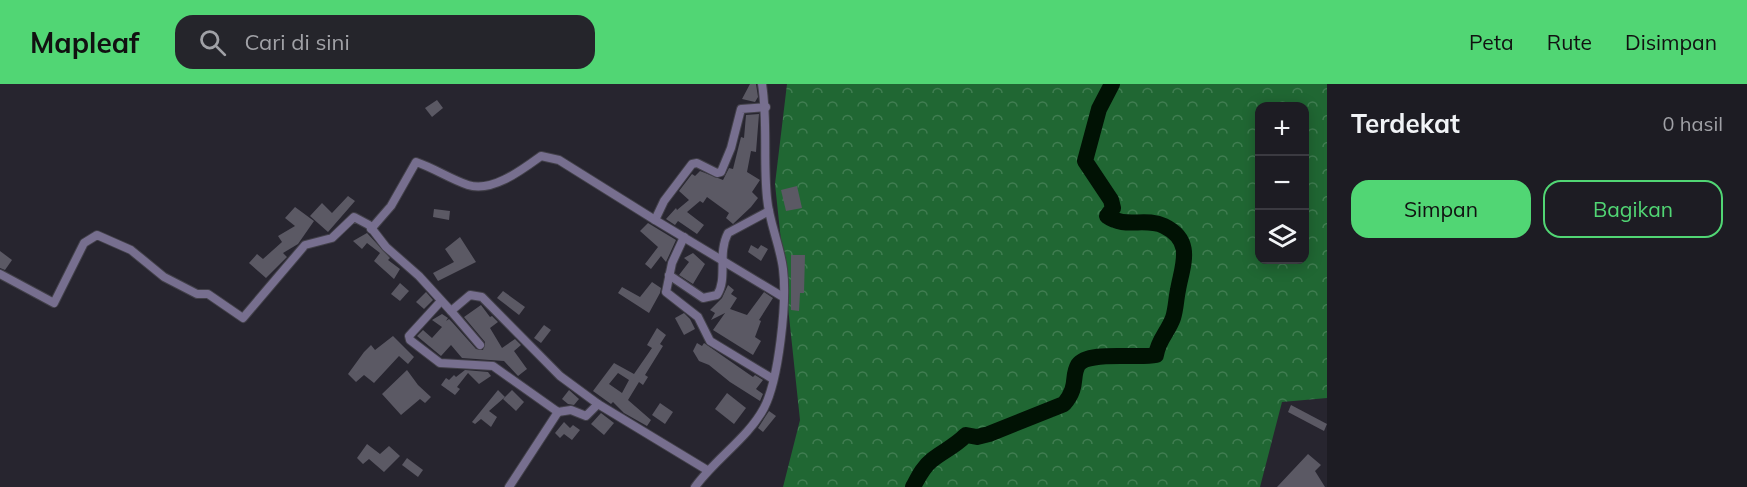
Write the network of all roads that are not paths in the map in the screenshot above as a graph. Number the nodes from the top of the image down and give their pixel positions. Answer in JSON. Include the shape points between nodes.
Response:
{"nodes":[{"id":1,"x":762,"y":84,"type":"edge"},
{"id":2,"x":766,"y":107,"type":"junction"},
{"id":3,"x":769,"y":211,"type":"junction"},
{"id":4,"x":655,"y":220,"type":"junction"},
{"id":5,"x":371,"y":229,"type":"junction"},
{"id":6,"x":684,"y":237,"type":"junction"},
{"id":7,"x":721,"y":260,"type":"junction"},
{"id":8,"x":0,"y":274,"type":"edge"},
{"id":9,"x":669,"y":275,"type":"junction"},
{"id":10,"x":783,"y":297,"type":"junction"},
{"id":11,"x":441,"y":301,"type":"junction"},
{"id":12,"x":451,"y":311,"type":"junction"},
{"id":13,"x":480,"y":345,"type":"dead end"},
{"id":14,"x":773,"y":379,"type":"junction"},
{"id":15,"x":598,"y":404,"type":"junction"},
{"id":16,"x":558,"y":412,"type":"junction"},
{"id":17,"x":707,"y":470,"type":"junction"},
{"id":18,"x":509,"y":487,"type":"edge"},
{"id":19,"x":695,"y":487,"type":"edge"}],
"edges":[{"from":1,"to":2,"type":"street"},
{"from":2,"to":3,"type":"street"},
{"from":2,"to":4,"type":"street","via":[[741,109],[732,148],[721,172],[692,164]]},
{"from":3,"to":7,"type":"street","via":[[728,233]]},
{"from":3,"to":10,"type":"street","via":[[781,260]]},
{"from":4,"to":5,"type":"street","via":[[559,160],[541,156],[483,186],[469,185],[416,162]]},
{"from":4,"to":6,"type":"street"},
{"from":5,"to":8,"type":"street","via":[[352,218],[332,238],[308,244],[242,318],[208,294],[197,294],[164,277],[131,250],[97,235],[90,237],[78,252],[54,303]]},
{"from":5,"to":11,"type":"street"},
{"from":6,"to":7,"type":"street"},
{"from":6,"to":9,"type":"street"},
{"from":7,"to":9,"type":"street","via":[[721,289],[713,297],[703,298]]},
{"from":7,"to":10,"type":"street"},
{"from":9,"to":14,"type":"street","via":[[666,292],[698,317],[710,341]]},
{"from":10,"to":14,"type":"street"},
{"from":11,"to":12,"type":"street"},
{"from":11,"to":16,"type":"street","via":[[410,334],[414,344],[440,363],[493,366]]},
{"from":12,"to":13,"type":"street"},
{"from":12,"to":15,"type":"street","via":[[470,296],[482,297],[560,376]]},
{"from":14,"to":17,"type":"street","via":[[762,411]]},
{"from":15,"to":16,"type":"street","via":[[586,416],[571,410]]},
{"from":15,"to":17,"type":"street"},
{"from":16,"to":18,"type":"street"},
{"from":17,"to":19,"type":"street"}]}
